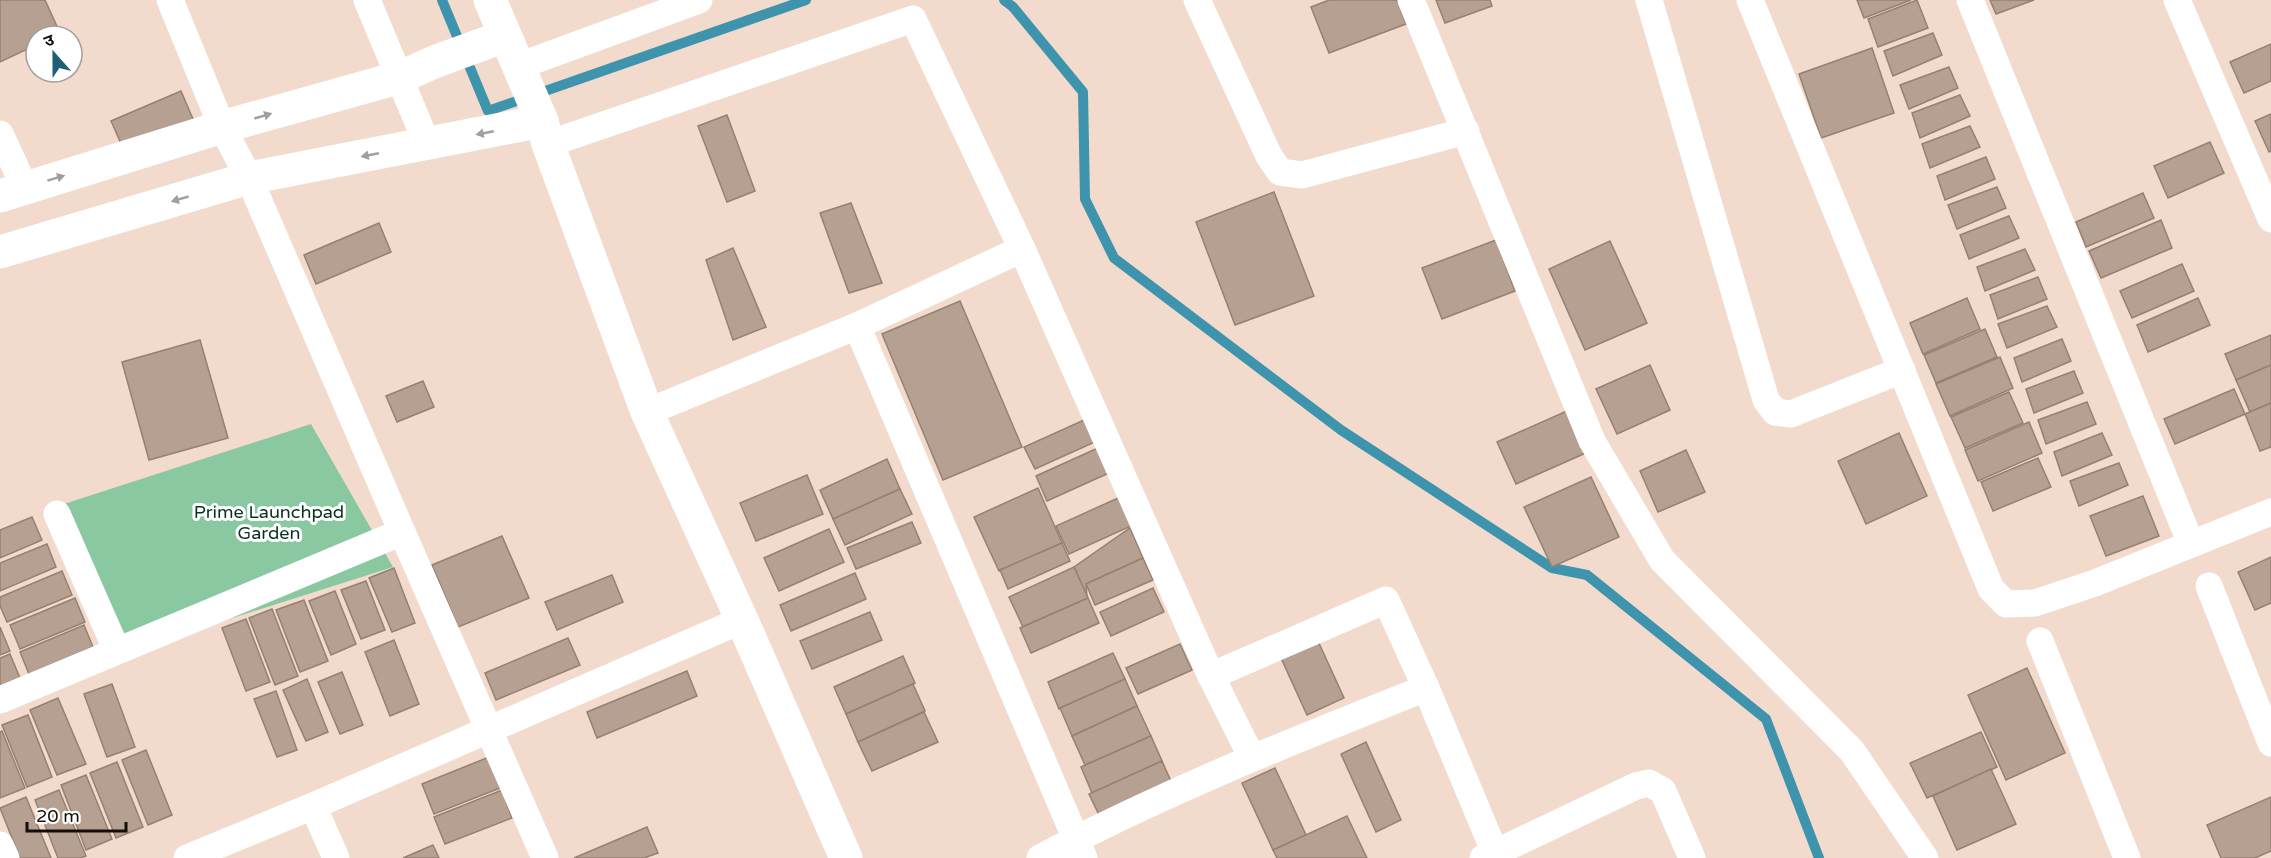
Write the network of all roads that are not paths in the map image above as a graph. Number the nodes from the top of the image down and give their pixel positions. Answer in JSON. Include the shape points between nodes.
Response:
{"nodes":[{"id":1,"x":170,"y":0,"type":"edge"},
{"id":2,"x":367,"y":0,"type":"edge"},
{"id":3,"x":490,"y":0,"type":"edge"},
{"id":4,"x":700,"y":0,"type":"edge"},
{"id":5,"x":1197,"y":0,"type":"edge"},
{"id":6,"x":1412,"y":0,"type":"edge"},
{"id":7,"x":1649,"y":0,"type":"edge"},
{"id":8,"x":1750,"y":0,"type":"edge"},
{"id":9,"x":1970,"y":0,"type":"edge"},
{"id":10,"x":2178,"y":0,"type":"edge"},
{"id":11,"x":490,"y":41,"type":"junction"},
{"id":12,"x":401,"y":77,"type":"junction"},
{"id":13,"x":534,"y":104,"type":"junction"},
{"id":14,"x":222,"y":127,"type":"junction"},
{"id":15,"x":1466,"y":131,"type":"junction"},
{"id":16,"x":0,"y":134,"type":"edge"},
{"id":17,"x":427,"y":144,"type":"junction"},
{"id":18,"x":249,"y":178,"type":"junction"},
{"id":19,"x":12,"y":192,"type":"edge"},
{"id":20,"x":2271,"y":219,"type":"edge"},
{"id":21,"x":1022,"y":249,"type":"junction"},
{"id":22,"x":0,"y":252,"type":"edge"},
{"id":23,"x":857,"y":326,"type":"junction"},
{"id":24,"x":1902,"y":370,"type":"junction"},
{"id":25,"x":647,"y":412,"type":"junction"},
{"id":26,"x":2271,"y":512,"type":"edge"},
{"id":27,"x":57,"y":514,"type":"dead end"},
{"id":28,"x":402,"y":532,"type":"junction"},
{"id":29,"x":2191,"y":544,"type":"junction"},
{"id":30,"x":2209,"y":586,"type":"dead end"},
{"id":31,"x":742,"y":620,"type":"junction"},
{"id":32,"x":2040,"y":641,"type":"dead end"},
{"id":33,"x":117,"y":651,"type":"junction"},
{"id":34,"x":1211,"y":676,"type":"junction"},
{"id":35,"x":1425,"y":688,"type":"junction"},
{"id":36,"x":0,"y":700,"type":"edge"},
{"id":37,"x":488,"y":730,"type":"junction"},
{"id":38,"x":2271,"y":743,"type":"edge"},
{"id":39,"x":1252,"y":758,"type":"junction"},
{"id":40,"x":313,"y":806,"type":"junction"},
{"id":41,"x":0,"y":845,"type":"edge"},
{"id":42,"x":1080,"y":848,"type":"edge"},
{"id":43,"x":1492,"y":856,"type":"edge"},
{"id":44,"x":6,"y":858,"type":"edge"},
{"id":45,"x":187,"y":858,"type":"edge"},
{"id":46,"x":336,"y":858,"type":"edge"},
{"id":47,"x":545,"y":858,"type":"edge"},
{"id":48,"x":846,"y":858,"type":"edge"},
{"id":49,"x":1040,"y":858,"type":"edge"},
{"id":50,"x":1692,"y":858,"type":"edge"},
{"id":51,"x":1925,"y":858,"type":"edge"},
{"id":52,"x":2127,"y":858,"type":"edge"}],
"edges":[{"from":1,"to":14,"type":"street"},
{"from":2,"to":12,"type":"street"},
{"from":3,"to":11,"type":"street"},
{"from":4,"to":13,"type":"street"},
{"from":5,"to":15,"type":"street","via":[[1280,172],[1302,175]]},
{"from":6,"to":15,"type":"street"},
{"from":7,"to":24,"type":"street","via":[[1766,400],[1774,412],[1791,414]]},
{"from":8,"to":24,"type":"street"},
{"from":9,"to":29,"type":"street"},
{"from":10,"to":20,"type":"street"},
{"from":11,"to":12,"type":"street"},
{"from":11,"to":13,"type":"street"},
{"from":14,"to":12,"type":"street","one_way":true},
{"from":12,"to":17,"type":"street"},
{"from":13,"to":17,"type":"street","one_way":true},
{"from":13,"to":21,"type":"street","via":[[913,19]]},
{"from":13,"to":25,"type":"street"},
{"from":14,"to":18,"type":"street"},
{"from":19,"to":14,"type":"street","one_way":true},
{"from":15,"to":51,"type":"street","via":[[1592,441],[1662,560],[1852,751]]},
{"from":16,"to":19,"type":"street"},
{"from":17,"to":18,"type":"street","one_way":true},
{"from":18,"to":22,"type":"street","one_way":true},
{"from":18,"to":28,"type":"street"},
{"from":21,"to":23,"type":"street"},
{"from":21,"to":34,"type":"street"},
{"from":23,"to":25,"type":"street"},
{"from":23,"to":42,"type":"street"},
{"from":24,"to":29,"type":"street","via":[[1991,589],[2006,603],[2035,603]]},
{"from":25,"to":31,"type":"street"},
{"from":26,"to":29,"type":"street"},
{"from":27,"to":33,"type":"street"},
{"from":28,"to":33,"type":"street"},
{"from":28,"to":37,"type":"street"},
{"from":30,"to":38,"type":"street"},
{"from":31,"to":37,"type":"street"},
{"from":31,"to":48,"type":"street"},
{"from":32,"to":52,"type":"street"},
{"from":33,"to":36,"type":"street"},
{"from":34,"to":35,"type":"street","via":[[1386,600]]},
{"from":34,"to":39,"type":"street"},
{"from":35,"to":39,"type":"street"},
{"from":35,"to":43,"type":"street"},
{"from":37,"to":40,"type":"street"},
{"from":37,"to":47,"type":"street"},
{"from":39,"to":42,"type":"street"},
{"from":40,"to":45,"type":"street"},
{"from":40,"to":46,"type":"street"},
{"from":41,"to":44,"type":"street"},
{"from":42,"to":49,"type":"street"},
{"from":43,"to":50,"type":"street","via":[[1649,783],[1663,791]]}]}
